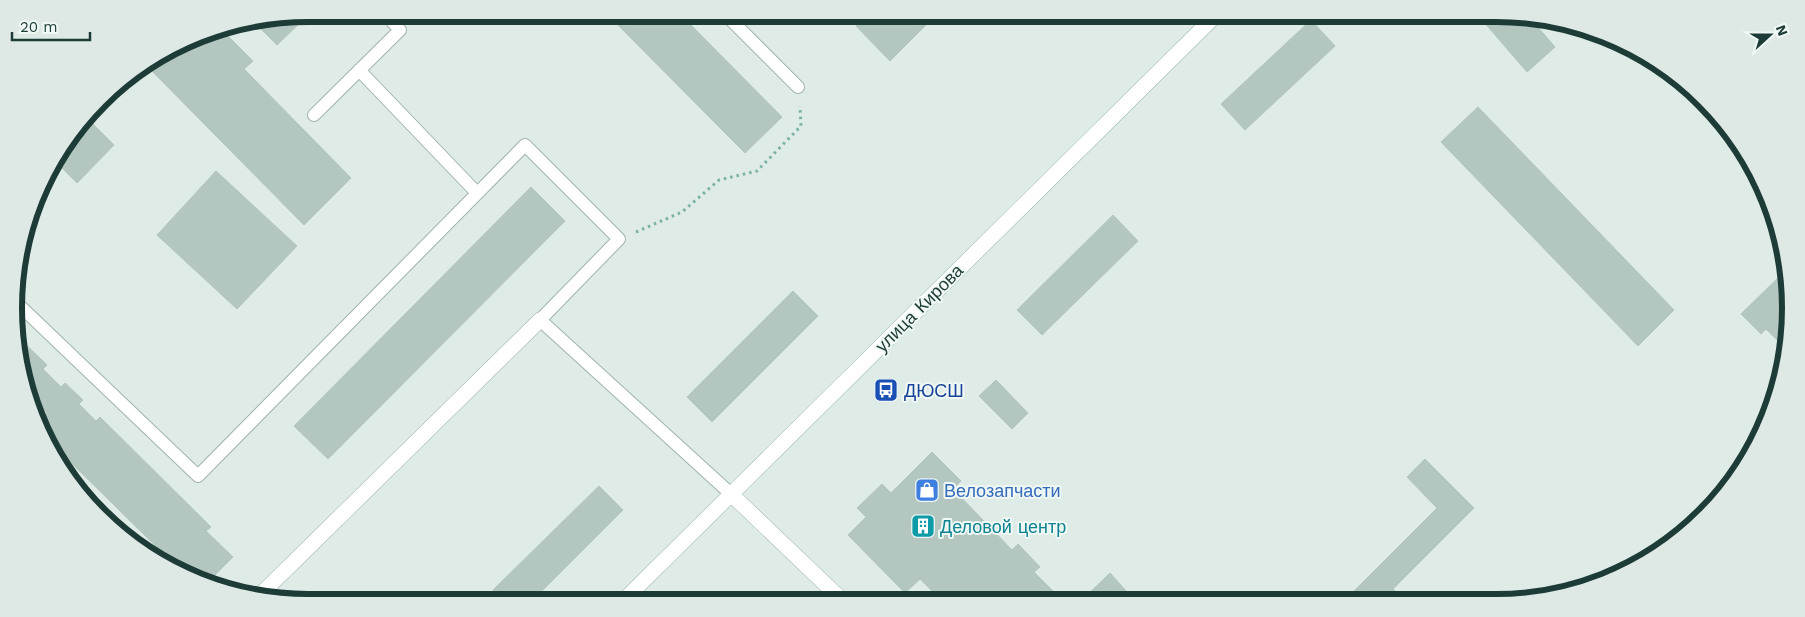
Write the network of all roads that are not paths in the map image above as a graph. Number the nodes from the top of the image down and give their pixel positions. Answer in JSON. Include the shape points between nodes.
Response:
{"nodes":[{"id":1,"x":392,"y":22,"type":"edge"},
{"id":2,"x":733,"y":22,"type":"edge"},
{"id":3,"x":1209,"y":22,"type":"edge"},
{"id":4,"x":359,"y":70,"type":"junction"},
{"id":5,"x":798,"y":87,"type":"road end"},
{"id":6,"x":314,"y":114,"type":"dead end"},
{"id":7,"x":477,"y":193,"type":"junction"},
{"id":8,"x":22,"y":309,"type":"edge"},
{"id":9,"x":540,"y":320,"type":"junction"},
{"id":10,"x":731,"y":494,"type":"junction"},
{"id":11,"x":264,"y":591,"type":"edge"},
{"id":12,"x":631,"y":594,"type":"edge"},
{"id":13,"x":836,"y":594,"type":"edge"}],
"edges":[{"from":1,"to":4,"type":"lane","via":[[400,30]]},
{"from":2,"to":5,"type":"lane"},
{"from":3,"to":10,"type":"street","name":"улица Кирова"},
{"from":4,"to":6,"type":"lane"},
{"from":4,"to":7,"type":"lane"},
{"from":7,"to":8,"type":"lane","via":[[198,476]]},
{"from":7,"to":9,"type":"lane","via":[[525,145],[619,239]]},
{"from":9,"to":10,"type":"lane"},
{"from":9,"to":11,"type":"street"},
{"from":10,"to":12,"type":"street","name":"улица Кирова"},
{"from":10,"to":13,"type":"street"}]}
